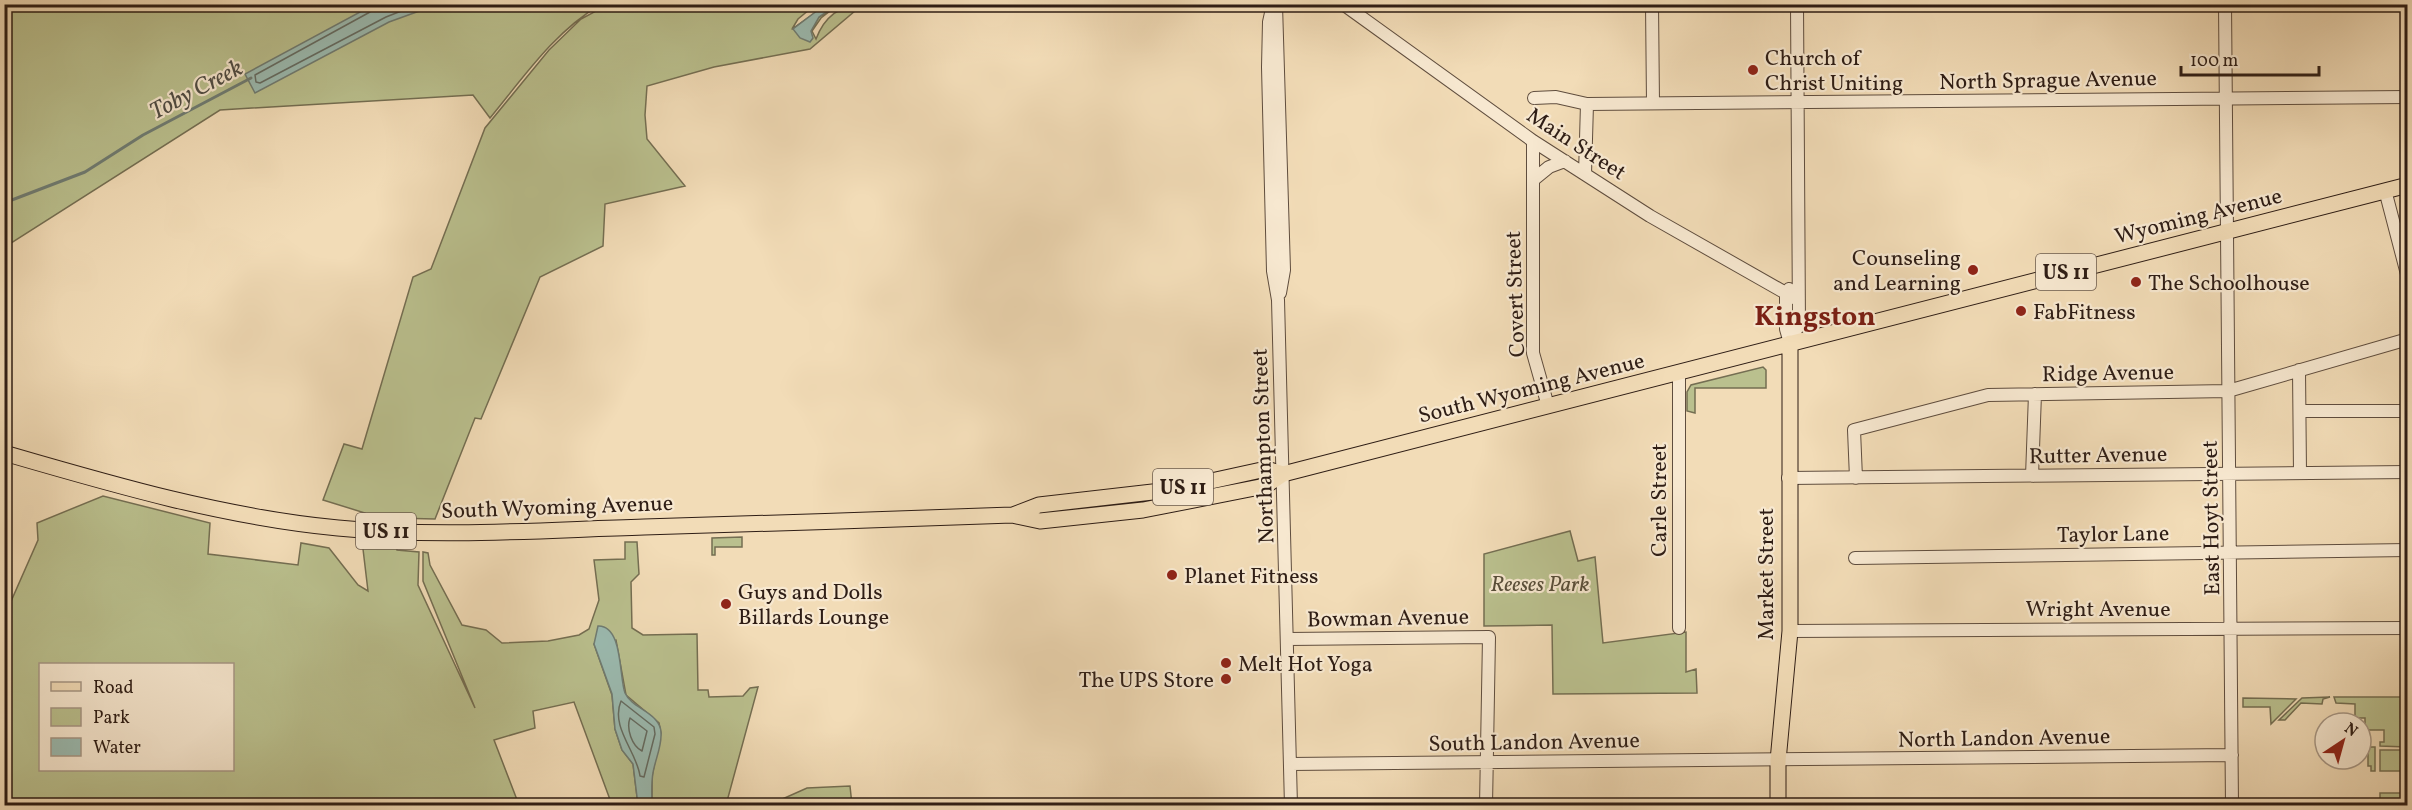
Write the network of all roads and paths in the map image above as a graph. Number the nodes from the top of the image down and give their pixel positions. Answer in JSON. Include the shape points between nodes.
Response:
{"nodes":[{"id":1,"x":1275,"y":4,"type":"edge"},
{"id":2,"x":1343,"y":4,"type":"edge"},
{"id":3,"x":1652,"y":4,"type":"edge"},
{"id":4,"x":1797,"y":4,"type":"edge"},
{"id":5,"x":2224,"y":4,"type":"edge"},
{"id":6,"x":2408,"y":97,"type":"edge"},
{"id":7,"x":1534,"y":98,"type":"dead end"},
{"id":8,"x":2227,"y":98,"type":"junction"},
{"id":9,"x":1587,"y":104,"type":"junction"},
{"id":10,"x":1653,"y":104,"type":"junction"},
{"id":11,"x":1796,"y":104,"type":"junction"},
{"id":12,"x":1533,"y":141,"type":"junction"},
{"id":13,"x":1564,"y":161,"type":"junction"},
{"id":14,"x":1585,"y":174,"type":"junction"},
{"id":15,"x":1533,"y":180,"type":"junction"},
{"id":16,"x":2408,"y":185,"type":"edge"},
{"id":17,"x":2385,"y":190,"type":"junction"},
{"id":18,"x":2227,"y":231,"type":"junction"},
{"id":19,"x":1798,"y":276,"type":"junction"},
{"id":20,"x":2408,"y":278,"type":"edge"},
{"id":21,"x":1786,"y":293,"type":"junction"},
{"id":22,"x":1798,"y":300,"type":"junction"},
{"id":23,"x":2408,"y":339,"type":"edge"},
{"id":24,"x":1790,"y":343,"type":"junction"},
{"id":25,"x":2299,"y":370,"type":"junction"},
{"id":26,"x":1679,"y":372,"type":"junction"},
{"id":27,"x":2228,"y":391,"type":"junction"},
{"id":28,"x":2035,"y":394,"type":"junction"},
{"id":29,"x":1548,"y":406,"type":"junction"},
{"id":30,"x":2300,"y":411,"type":"junction"},
{"id":31,"x":2408,"y":411,"type":"edge"},
{"id":32,"x":4,"y":453,"type":"edge"},
{"id":33,"x":2408,"y":472,"type":"edge"},
{"id":34,"x":2300,"y":473,"type":"junction"},
{"id":35,"x":1283,"y":474,"type":"junction"},
{"id":36,"x":2230,"y":474,"type":"junction"},
{"id":37,"x":2032,"y":476,"type":"junction"},
{"id":38,"x":1856,"y":477,"type":"junction"},
{"id":39,"x":1788,"y":478,"type":"junction"},
{"id":40,"x":2408,"y":550,"type":"edge"},
{"id":41,"x":2231,"y":552,"type":"junction"},
{"id":42,"x":1855,"y":558,"type":"dead end"},
{"id":43,"x":1679,"y":628,"type":"dead end"},
{"id":44,"x":2231,"y":628,"type":"junction"},
{"id":45,"x":2408,"y":628,"type":"edge"},
{"id":46,"x":1790,"y":631,"type":"junction"},
{"id":47,"x":1288,"y":639,"type":"junction"},
{"id":48,"x":2232,"y":755,"type":"junction"},
{"id":49,"x":1778,"y":761,"type":"junction"},
{"id":50,"x":1487,"y":762,"type":"junction"},
{"id":51,"x":1290,"y":764,"type":"junction"},
{"id":52,"x":1291,"y":806,"type":"edge"},
{"id":53,"x":1486,"y":806,"type":"edge"},
{"id":54,"x":1778,"y":806,"type":"edge"},
{"id":55,"x":2232,"y":806,"type":"edge"}],
"edges":[{"from":1,"to":35,"type":"street","name":"Northampton Street","via":[[1284,270],[1278,300]]},
{"from":2,"to":12,"type":"street","name":"Main Street"},
{"from":3,"to":10,"type":"street"},
{"from":4,"to":11,"type":"street","name":"Market Street"},
{"from":5,"to":8,"type":"street","name":"East Hoyt Street"},
{"from":6,"to":8,"type":"street","name":"North Sprague Avenue"},
{"from":7,"to":9,"type":"street","via":[[1556,97]]},
{"from":8,"to":11,"type":"street","name":"North Sprague Avenue"},
{"from":8,"to":18,"type":"street","name":"East Hoyt Street"},
{"from":9,"to":10,"type":"street","name":"North Sprague Avenue"},
{"from":9,"to":14,"type":"street"},
{"from":10,"to":11,"type":"street","name":"North Sprague Avenue"},
{"from":11,"to":19,"type":"street","name":"Market Street"},
{"from":12,"to":13,"type":"street","name":"Main Street"},
{"from":12,"to":15,"type":"street","name":"Covert Street"},
{"from":13,"to":14,"type":"street","name":"Main Street"},
{"from":13,"to":15,"type":"street"},
{"from":14,"to":21,"type":"street","name":"Main Street","via":[[1650,216]]},
{"from":15,"to":29,"type":"street","name":"Covert Street","via":[[1533,353]]},
{"from":16,"to":17,"type":"main road","name":"Wyoming Avenue","number":"US 11"},
{"from":17,"to":18,"type":"main road","name":"Wyoming Avenue","number":"US 11"},
{"from":17,"to":20,"type":"street"},
{"from":18,"to":24,"type":"main road","name":"Wyoming Avenue","number":"US 11"},
{"from":18,"to":27,"type":"street","name":"East Hoyt Street"},
{"from":19,"to":21,"type":"street"},
{"from":19,"to":22,"type":"street","name":"Market Street"},
{"from":21,"to":22,"type":"street","name":"Main Street"},
{"from":21,"to":24,"type":"street","name":"Market Street"},
{"from":22,"to":24,"type":"street","name":"Market Street","via":[[1799,324]]},
{"from":23,"to":25,"type":"street","name":"Ridge Avenue"},
{"from":24,"to":26,"type":"main road","name":"South Wyoming Avenue","number":"US 11"},
{"from":24,"to":39,"type":"main road","name":"Market Street"},
{"from":25,"to":27,"type":"street","name":"Ridge Avenue"},
{"from":25,"to":30,"type":"street"},
{"from":26,"to":29,"type":"main road","name":"South Wyoming Avenue","number":"US 11"},
{"from":26,"to":43,"type":"street","name":"Carle Street"},
{"from":27,"to":28,"type":"street","name":"Ridge Avenue"},
{"from":27,"to":36,"type":"street","name":"East Hoyt Street"},
{"from":28,"to":37,"type":"street"},
{"from":28,"to":38,"type":"street","name":"Ridge Avenue","via":[[1988,395],[1854,430]]},
{"from":29,"to":35,"type":"main road","name":"South Wyoming Avenue","number":"US 11"},
{"from":30,"to":31,"type":"street"},
{"from":30,"to":34,"type":"street"},
{"from":32,"to":35,"type":"main road","name":"South Wyoming Avenue","number":"US 11","via":[[206,507],[266,519],[374,531],[564,530],[1012,515],[1039,505],[1170,490],[1266,469]]},
{"from":33,"to":34,"type":"street","name":"Rutter Avenue"},
{"from":34,"to":36,"type":"street","name":"Rutter Avenue"},
{"from":35,"to":47,"type":"street","name":"Northampton Street"},
{"from":36,"to":37,"type":"street","name":"Rutter Avenue"},
{"from":36,"to":41,"type":"street","name":"East Hoyt Street"},
{"from":37,"to":38,"type":"street","name":"Rutter Avenue"},
{"from":38,"to":39,"type":"street","name":"Rutter Avenue"},
{"from":39,"to":46,"type":"main road","name":"Market Street"},
{"from":40,"to":41,"type":"street","name":"Taylor Lane"},
{"from":41,"to":42,"type":"street","name":"Taylor Lane"},
{"from":41,"to":44,"type":"street","name":"East Hoyt Street"},
{"from":44,"to":45,"type":"street","name":"Wright Avenue"},
{"from":44,"to":46,"type":"street","name":"Wright Avenue"},
{"from":44,"to":48,"type":"street","name":"East Hoyt Street"},
{"from":46,"to":49,"type":"main road","name":"Market Street"},
{"from":47,"to":50,"type":"street","name":"Bowman Avenue","via":[[1489,637]]},
{"from":47,"to":51,"type":"street","name":"Northampton Street"},
{"from":48,"to":49,"type":"street","name":"North Landon Avenue"},
{"from":48,"to":55,"type":"street","name":"East Hoyt Street"},
{"from":49,"to":50,"type":"street","name":"South Landon Avenue"},
{"from":49,"to":54,"type":"main road","name":"Market Street"},
{"from":50,"to":51,"type":"street","name":"South Landon Avenue"},
{"from":50,"to":53,"type":"street"},
{"from":51,"to":52,"type":"street","name":"Northampton Street"}]}
